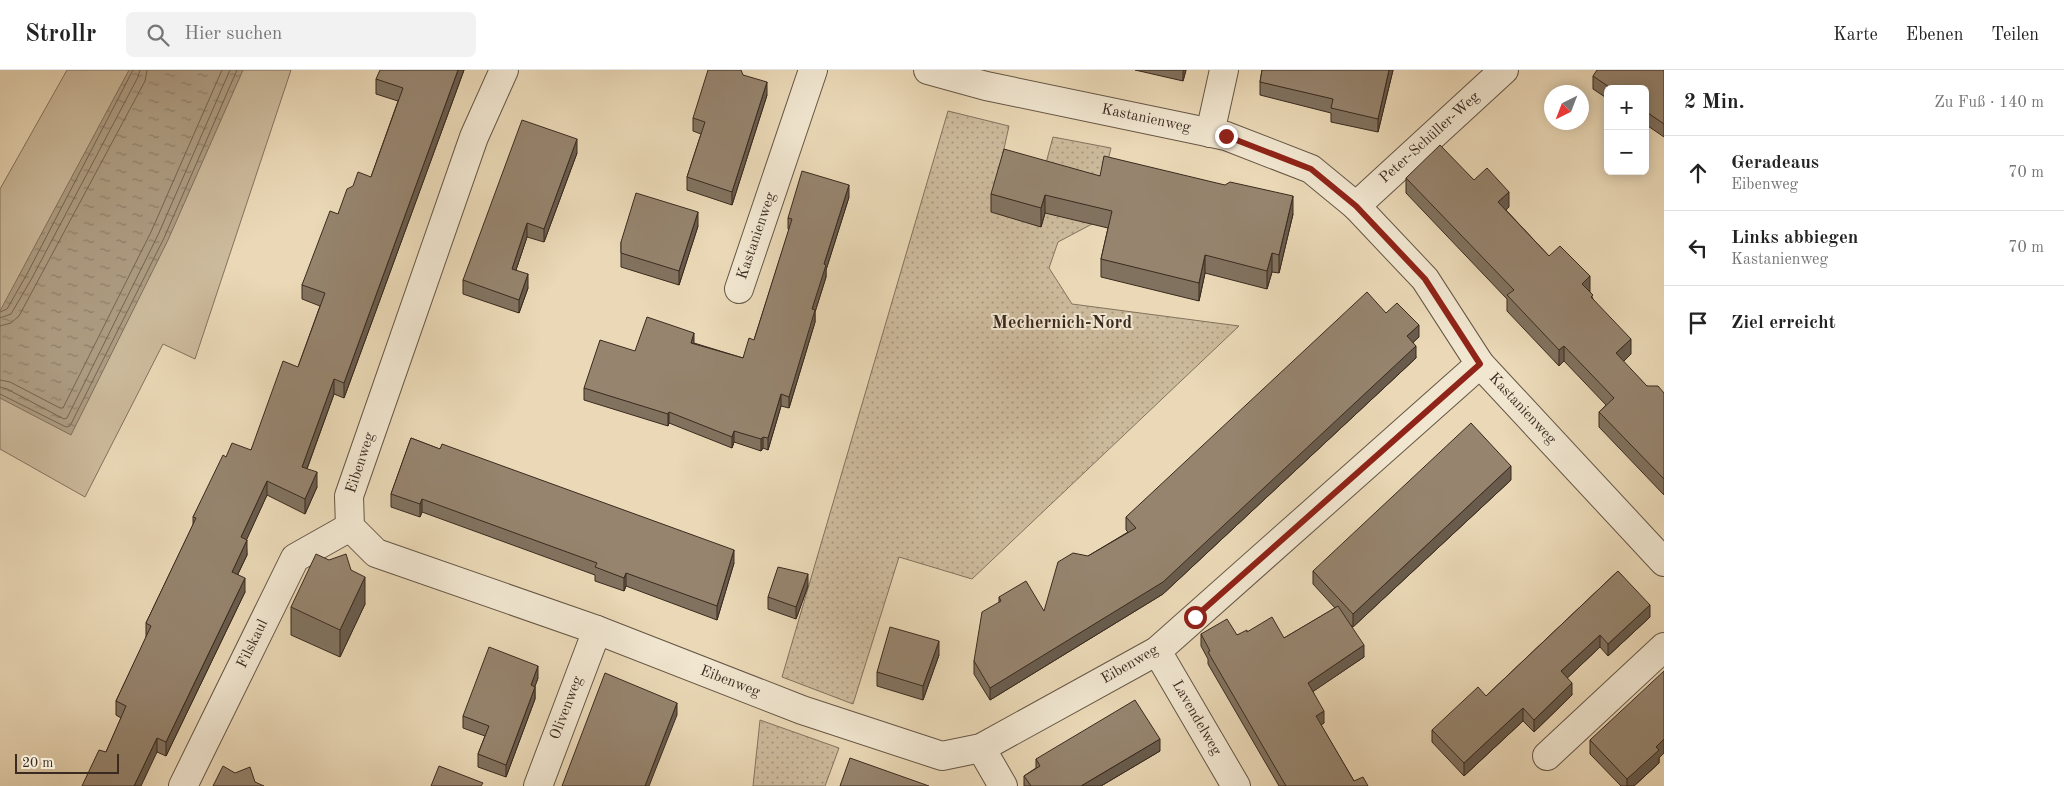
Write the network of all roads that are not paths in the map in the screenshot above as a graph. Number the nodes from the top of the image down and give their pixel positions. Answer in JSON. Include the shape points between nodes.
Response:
{"nodes":[{"id":1,"x":504,"y":70,"type":"edge"},
{"id":2,"x":813,"y":70,"type":"edge"},
{"id":3,"x":928,"y":70,"type":"edge"},
{"id":4,"x":1224,"y":70,"type":"edge"},
{"id":5,"x":1504,"y":70,"type":"edge"},
{"id":6,"x":1210,"y":133,"type":"junction"},
{"id":7,"x":1356,"y":206,"type":"junction"},
{"id":8,"x":739,"y":289,"type":"dead end"},
{"id":9,"x":1480,"y":364,"type":"junction"},
{"id":10,"x":350,"y":527,"type":"junction"},
{"id":11,"x":1664,"y":562,"type":"edge"},
{"id":12,"x":597,"y":630,"type":"junction"},
{"id":13,"x":1664,"y":648,"type":"edge"},
{"id":14,"x":1157,"y":651,"type":"junction"},
{"id":15,"x":981,"y":748,"type":"junction"},
{"id":16,"x":1547,"y":756,"type":"dead end"},
{"id":17,"x":183,"y":786,"type":"edge"},
{"id":18,"x":538,"y":786,"type":"edge"},
{"id":19,"x":1003,"y":786,"type":"edge"},
{"id":20,"x":1236,"y":786,"type":"edge"}],
"edges":[{"from":1,"to":10,"type":"street","name":"Eibenweg","via":[[474,137],[349,496]]},
{"from":2,"to":8,"type":"street","name":"Kastanienweg"},
{"from":3,"to":6,"type":"street","name":"Kastanienweg","via":[[986,86]]},
{"from":4,"to":6,"type":"street"},
{"from":5,"to":7,"type":"street","name":"Peter-Schüller-Weg"},
{"from":6,"to":7,"type":"street","name":"Kastanienweg","via":[[1251,144],[1311,169]]},
{"from":7,"to":9,"type":"street","name":"Kastanienweg","via":[[1425,279]]},
{"from":9,"to":11,"type":"street","name":"Kastanienweg"},
{"from":9,"to":14,"type":"street","name":"Eibenweg"},
{"from":10,"to":12,"type":"street","name":"Eibenweg","via":[[376,553]]},
{"from":10,"to":17,"type":"street","name":"Filskaul","via":[[295,558]]},
{"from":12,"to":15,"type":"street","name":"Eibenweg","via":[[802,710],[942,756]]},
{"from":12,"to":18,"type":"street","name":"Olivenweg"},
{"from":13,"to":16,"type":"street"},
{"from":14,"to":15,"type":"street","name":"Eibenweg"},
{"from":14,"to":20,"type":"street","name":"Lavendelweg"},
{"from":15,"to":19,"type":"street"}]}
